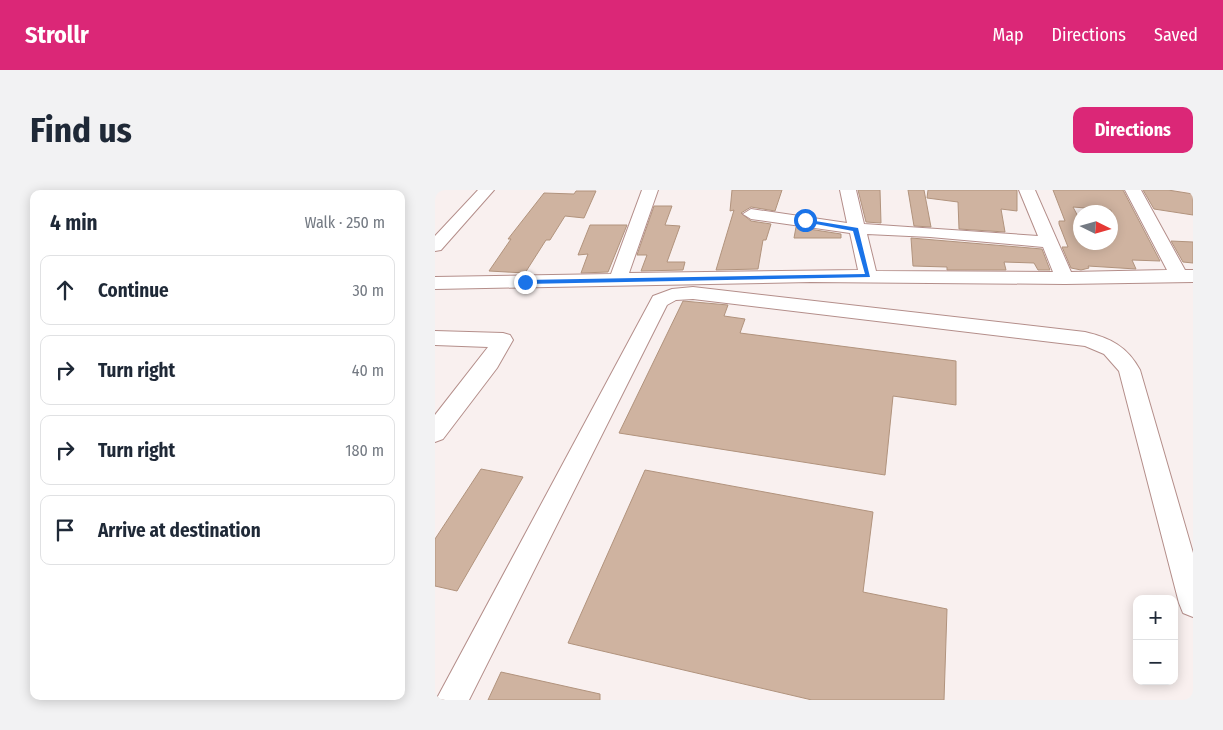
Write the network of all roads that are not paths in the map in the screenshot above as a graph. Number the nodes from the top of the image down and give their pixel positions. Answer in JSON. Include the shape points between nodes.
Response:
{"nodes":[{"id":1,"x":486,"y":190,"type":"edge"},
{"id":2,"x":650,"y":190,"type":"edge"},
{"id":3,"x":848,"y":190,"type":"edge"},
{"id":4,"x":1027,"y":190,"type":"edge"},
{"id":5,"x":1133,"y":190,"type":"edge"},
{"id":6,"x":751,"y":214,"type":"dead end"},
{"id":7,"x":856,"y":229,"type":"junction"},
{"id":8,"x":1049,"y":242,"type":"junction"},
{"id":9,"x":435,"y":246,"type":"edge"},
{"id":10,"x":868,"y":276,"type":"junction"},
{"id":11,"x":1186,"y":276,"type":"edge"},
{"id":12,"x":1065,"y":278,"type":"junction"},
{"id":13,"x":618,"y":280,"type":"junction"},
{"id":14,"x":435,"y":283,"type":"edge"},
{"id":15,"x":435,"y":338,"type":"edge"},
{"id":16,"x":435,"y":432,"type":"edge"},
{"id":17,"x":1193,"y":603,"type":"edge"},
{"id":18,"x":452,"y":700,"type":"edge"}],
"edges":[{"from":1,"to":9,"type":"street"},
{"from":2,"to":13,"type":"street"},
{"from":3,"to":7,"type":"street"},
{"from":4,"to":8,"type":"street"},
{"from":5,"to":11,"type":"street"},
{"from":6,"to":7,"type":"street"},
{"from":7,"to":8,"type":"street"},
{"from":7,"to":10,"type":"street"},
{"from":8,"to":12,"type":"street"},
{"from":10,"to":12,"type":"street"},
{"from":10,"to":13,"type":"street"},
{"from":11,"to":12,"type":"street"},
{"from":13,"to":14,"type":"street"},
{"from":15,"to":16,"type":"street","via":[[503,340],[490,362]]},
{"from":17,"to":18,"type":"street","via":[[1129,370],[1121,356],[1106,344],[679,293],[660,301]]}]}
